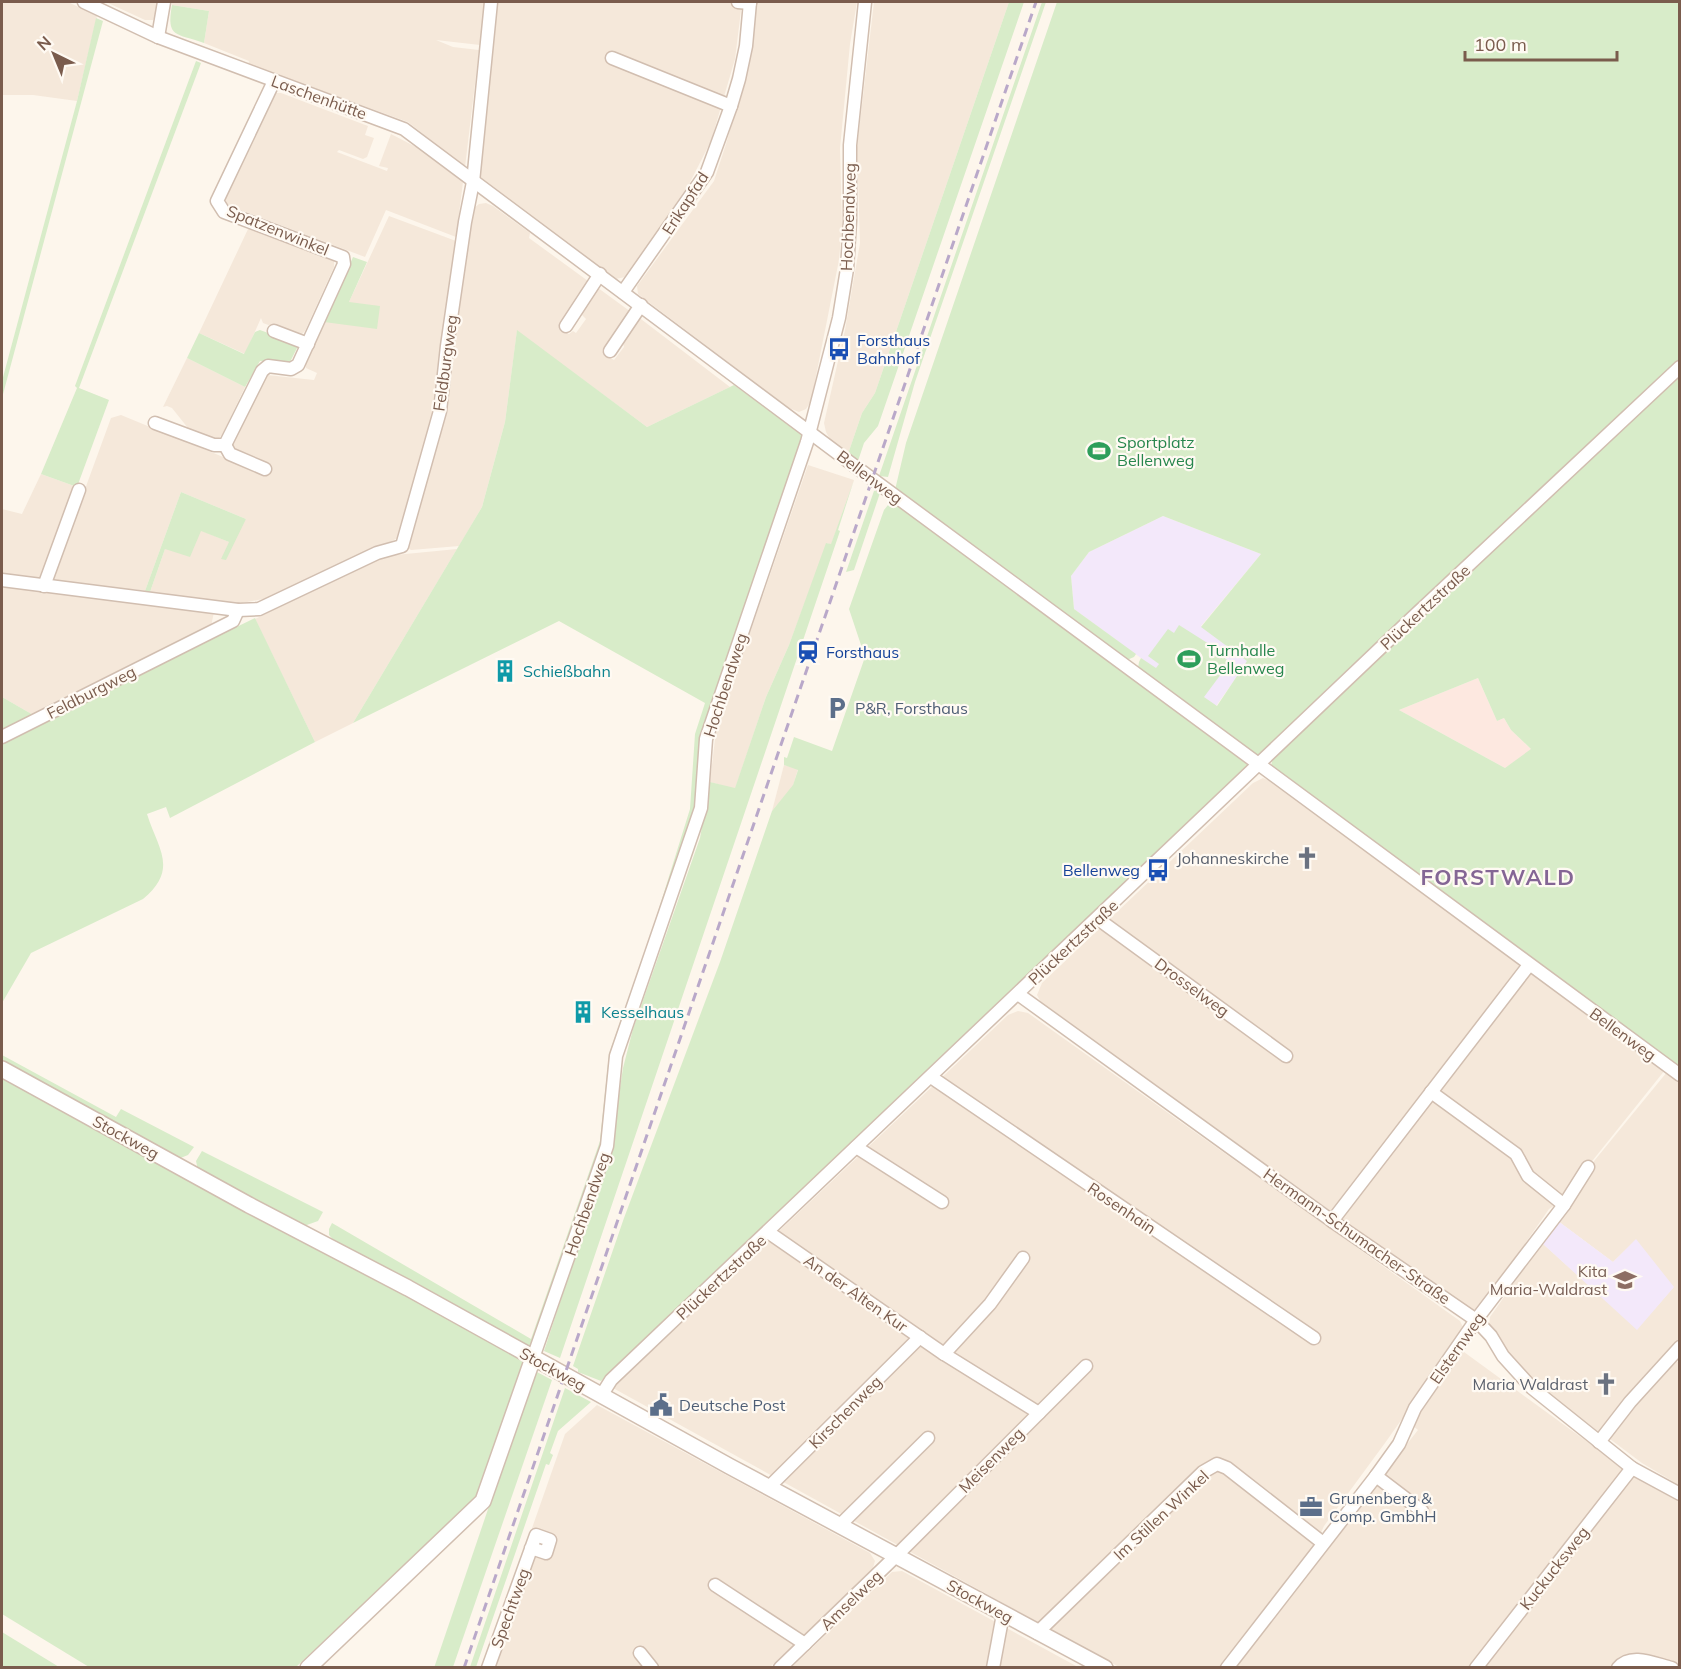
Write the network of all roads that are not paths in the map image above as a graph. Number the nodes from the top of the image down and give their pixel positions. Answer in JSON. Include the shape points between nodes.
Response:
{"nodes":[{"id":1,"x":84,"y":2,"type":"edge"},
{"id":2,"x":164,"y":2,"type":"edge"},
{"id":3,"x":491,"y":2,"type":"edge"},
{"id":4,"x":746,"y":2,"type":"edge"},
{"id":5,"x":865,"y":2,"type":"edge"},
{"id":6,"x":158,"y":37,"type":"junction"},
{"id":7,"x":612,"y":58,"type":"dead end"},
{"id":8,"x":274,"y":81,"type":"junction"},
{"id":9,"x":731,"y":106,"type":"junction"},
{"id":10,"x":473,"y":182,"type":"junction"},
{"id":11,"x":535,"y":227,"type":"joint"},
{"id":12,"x":600,"y":274,"type":"junction"},
{"id":13,"x":623,"y":292,"type":"junction"},
{"id":14,"x":641,"y":305,"type":"junction"},
{"id":15,"x":566,"y":326,"type":"dead end"},
{"id":16,"x":274,"y":331,"type":"dead end"},
{"id":17,"x":308,"y":345,"type":"junction"},
{"id":18,"x":610,"y":351,"type":"dead end"},
{"id":19,"x":1680,"y":367,"type":"edge"},
{"id":20,"x":155,"y":423,"type":"dead end"},
{"id":21,"x":810,"y":432,"type":"junction"},
{"id":22,"x":225,"y":445,"type":"junction"},
{"id":23,"x":265,"y":469,"type":"dead end"},
{"id":24,"x":79,"y":490,"type":"dead end"},
{"id":25,"x":2,"y":580,"type":"edge"},
{"id":26,"x":44,"y":586,"type":"junction"},
{"id":27,"x":238,"y":610,"type":"junction"},
{"id":28,"x":2,"y":737,"type":"edge"},
{"id":29,"x":1260,"y":764,"type":"junction"},
{"id":30,"x":1098,"y":919,"type":"junction"},
{"id":31,"x":1529,"y":965,"type":"junction"},
{"id":32,"x":1018,"y":994,"type":"junction"},
{"id":33,"x":1286,"y":1056,"type":"dead end"},
{"id":34,"x":2,"y":1069,"type":"edge"},
{"id":35,"x":1680,"y":1075,"type":"edge"},
{"id":36,"x":931,"y":1077,"type":"junction"},
{"id":37,"x":1431,"y":1092,"type":"junction"},
{"id":38,"x":856,"y":1147,"type":"junction"},
{"id":39,"x":1588,"y":1167,"type":"dead end"},
{"id":40,"x":942,"y":1202,"type":"dead end"},
{"id":41,"x":1564,"y":1205,"type":"junction"},
{"id":42,"x":1332,"y":1221,"type":"junction"},
{"id":43,"x":768,"y":1232,"type":"junction"},
{"id":44,"x":1023,"y":1258,"type":"dead end"},
{"id":45,"x":1476,"y":1320,"type":"junction"},
{"id":46,"x":920,"y":1337,"type":"junction"},
{"id":47,"x":1314,"y":1338,"type":"dead end"},
{"id":48,"x":1680,"y":1347,"type":"edge"},
{"id":49,"x":944,"y":1354,"type":"junction"},
{"id":50,"x":533,"y":1358,"type":"junction"},
{"id":51,"x":1086,"y":1366,"type":"dead end"},
{"id":52,"x":600,"y":1396,"type":"junction"},
{"id":53,"x":1039,"y":1413,"type":"junction"},
{"id":54,"x":928,"y":1438,"type":"dead end"},
{"id":55,"x":1599,"y":1442,"type":"junction"},
{"id":56,"x":1632,"y":1468,"type":"junction"},
{"id":57,"x":1376,"y":1476,"type":"junction"},
{"id":58,"x":769,"y":1487,"type":"junction"},
{"id":59,"x":1680,"y":1494,"type":"edge"},
{"id":60,"x":1422,"y":1511,"type":"dead end"},
{"id":61,"x":840,"y":1525,"type":"junction"},
{"id":62,"x":1323,"y":1543,"type":"junction"},
{"id":63,"x":531,"y":1548,"type":"dead end"},
{"id":64,"x":897,"y":1555,"type":"junction"},
{"id":65,"x":715,"y":1585,"type":"dead end"},
{"id":66,"x":1003,"y":1614,"type":"junction"},
{"id":67,"x":1037,"y":1633,"type":"junction"},
{"id":68,"x":805,"y":1644,"type":"junction"},
{"id":69,"x":640,"y":1653,"type":"dead end"},
{"id":70,"x":308,"y":1668,"type":"edge"},
{"id":71,"x":489,"y":1668,"type":"edge"},
{"id":72,"x":652,"y":1668,"type":"edge"},
{"id":73,"x":780,"y":1668,"type":"edge"},
{"id":74,"x":993,"y":1668,"type":"edge"},
{"id":75,"x":1105,"y":1668,"type":"edge"},
{"id":76,"x":1227,"y":1668,"type":"edge"},
{"id":77,"x":1476,"y":1668,"type":"edge"},
{"id":78,"x":1618,"y":1668,"type":"edge"},
{"id":79,"x":1672,"y":1668,"type":"edge"}],
"edges":[{"from":1,"to":6,"type":"street","name":"Laschenhütte"},
{"from":2,"to":6,"type":"street"},
{"from":3,"to":10,"type":"street","name":"Feldburgweg"},
{"from":4,"to":9,"type":"street","name":"Erikapfad","via":[[746,46]]},
{"from":5,"to":21,"type":"street","name":"Hochbendweg","via":[[850,145],[847,268],[839,318]]},
{"from":6,"to":8,"type":"street","name":"Laschenhütte"},
{"from":7,"to":9,"type":"street"},
{"from":8,"to":10,"type":"street","name":"Laschenhütte","via":[[404,129]]},
{"from":8,"to":17,"type":"street","name":"Spatzenwinkel","via":[[217,201],[224,212],[343,257],[344,264]]},
{"from":9,"to":13,"type":"street","name":"Erikapfad","via":[[707,172]]},
{"from":10,"to":11,"type":"street","name":"Laschenhütte"},
{"from":10,"to":27,"type":"street","name":"Feldburgweg","via":[[440,411],[402,546],[377,553],[259,609]]},
{"from":11,"to":12,"type":"street","name":"Bellenweg"},
{"from":12,"to":13,"type":"street","name":"Bellenweg"},
{"from":12,"to":15,"type":"street"},
{"from":13,"to":14,"type":"street","name":"Bellenweg"},
{"from":14,"to":18,"type":"street"},
{"from":14,"to":21,"type":"street","name":"Bellenweg"},
{"from":16,"to":17,"type":"street"},
{"from":17,"to":22,"type":"street","name":"Spatzenwinkel","via":[[298,365],[291,369],[268,366],[262,371]]},
{"from":19,"to":29,"type":"street","name":"Plückertzstraße"},
{"from":20,"to":22,"type":"street","via":[[214,445]]},
{"from":21,"to":29,"type":"street","name":"Bellenweg"},
{"from":21,"to":50,"type":"street","name":"Hochbendweg","via":[[706,739],[701,808],[616,1056],[607,1146]]},
{"from":22,"to":23,"type":"street","via":[[230,454]]},
{"from":24,"to":26,"type":"street"},
{"from":25,"to":26,"type":"street","name":"Feldburgweg"},
{"from":26,"to":27,"type":"street","name":"Feldburgweg"},
{"from":27,"to":28,"type":"street","name":"Feldburgweg","via":[[233,621]]},
{"from":29,"to":30,"type":"street","name":"Plückertzstraße"},
{"from":29,"to":31,"type":"street","name":"Bellenweg"},
{"from":30,"to":32,"type":"street","name":"Plückertzstraße"},
{"from":30,"to":33,"type":"street","name":"Drosselweg"},
{"from":31,"to":35,"type":"street","name":"Bellenweg"},
{"from":31,"to":37,"type":"street"},
{"from":32,"to":36,"type":"street","name":"Plückertzstraße"},
{"from":32,"to":42,"type":"street","name":"Hermann-Schumacher-Straße"},
{"from":34,"to":50,"type":"street","name":"Stockweg"},
{"from":36,"to":38,"type":"street","name":"Plückertzstraße"},
{"from":36,"to":47,"type":"street","name":"Rosenhain"},
{"from":37,"to":41,"type":"street","via":[[1516,1154],[1528,1176]]},
{"from":37,"to":42,"type":"street"},
{"from":38,"to":40,"type":"street"},
{"from":38,"to":43,"type":"street","name":"Plückertzstraße"},
{"from":39,"to":41,"type":"street","name":"Elsternweg"},
{"from":41,"to":45,"type":"street","name":"Elsternweg"},
{"from":42,"to":45,"type":"street","name":"Hermann-Schumacher-Straße"},
{"from":43,"to":46,"type":"street","name":"An der Alten Kur"},
{"from":43,"to":52,"type":"street","name":"Plückertzstraße","via":[[611,1380]]},
{"from":44,"to":49,"type":"street","via":[[990,1304]]},
{"from":45,"to":55,"type":"street","name":"Hermann-Schumacher-Straße","via":[[1532,1388]]},
{"from":45,"to":57,"type":"street","name":"Elsternweg","via":[[1415,1408],[1399,1443]]},
{"from":46,"to":49,"type":"street","name":"An der Alten Kur"},
{"from":46,"to":58,"type":"street","name":"Kirschenweg"},
{"from":48,"to":55,"type":"street","via":[[1629,1402]]},
{"from":49,"to":53,"type":"street","name":"An der Alten Kur"},
{"from":50,"to":52,"type":"street","name":"Stockweg"},
{"from":50,"to":70,"type":"street","via":[[483,1501]]},
{"from":51,"to":53,"type":"street","name":"Meisenweg"},
{"from":52,"to":58,"type":"street","name":"Stockweg"},
{"from":53,"to":64,"type":"street","name":"Meisenweg"},
{"from":54,"to":61,"type":"street"},
{"from":55,"to":56,"type":"street","name":"Hermann-Schumacher-Straße"},
{"from":56,"to":59,"type":"street","name":"Hermann-Schumacher-Straße"},
{"from":56,"to":77,"type":"street","name":"Kuckucksweg"},
{"from":57,"to":60,"type":"street"},
{"from":57,"to":62,"type":"street","name":"Elsternweg"},
{"from":58,"to":61,"type":"street","name":"Stockweg"},
{"from":61,"to":64,"type":"street","name":"Stockweg"},
{"from":62,"to":67,"type":"street","name":"Im Stillen Winkel","via":[[1217,1464],[1203,1472]]},
{"from":62,"to":76,"type":"street","name":"Elsternweg"},
{"from":63,"to":71,"type":"street","name":"Spechtweg"},
{"from":64,"to":66,"type":"street","name":"Stockweg"},
{"from":64,"to":68,"type":"street","name":"Amselweg"},
{"from":65,"to":68,"type":"street","name":"Amselweg"},
{"from":66,"to":67,"type":"street","name":"Stockweg"},
{"from":66,"to":74,"type":"street"},
{"from":67,"to":75,"type":"street","name":"Stockweg"},
{"from":68,"to":73,"type":"street","name":"Amselweg"},
{"from":69,"to":72,"type":"street"},
{"from":78,"to":79,"type":"street","via":[[1626,1660],[1634,1659]]}]}
